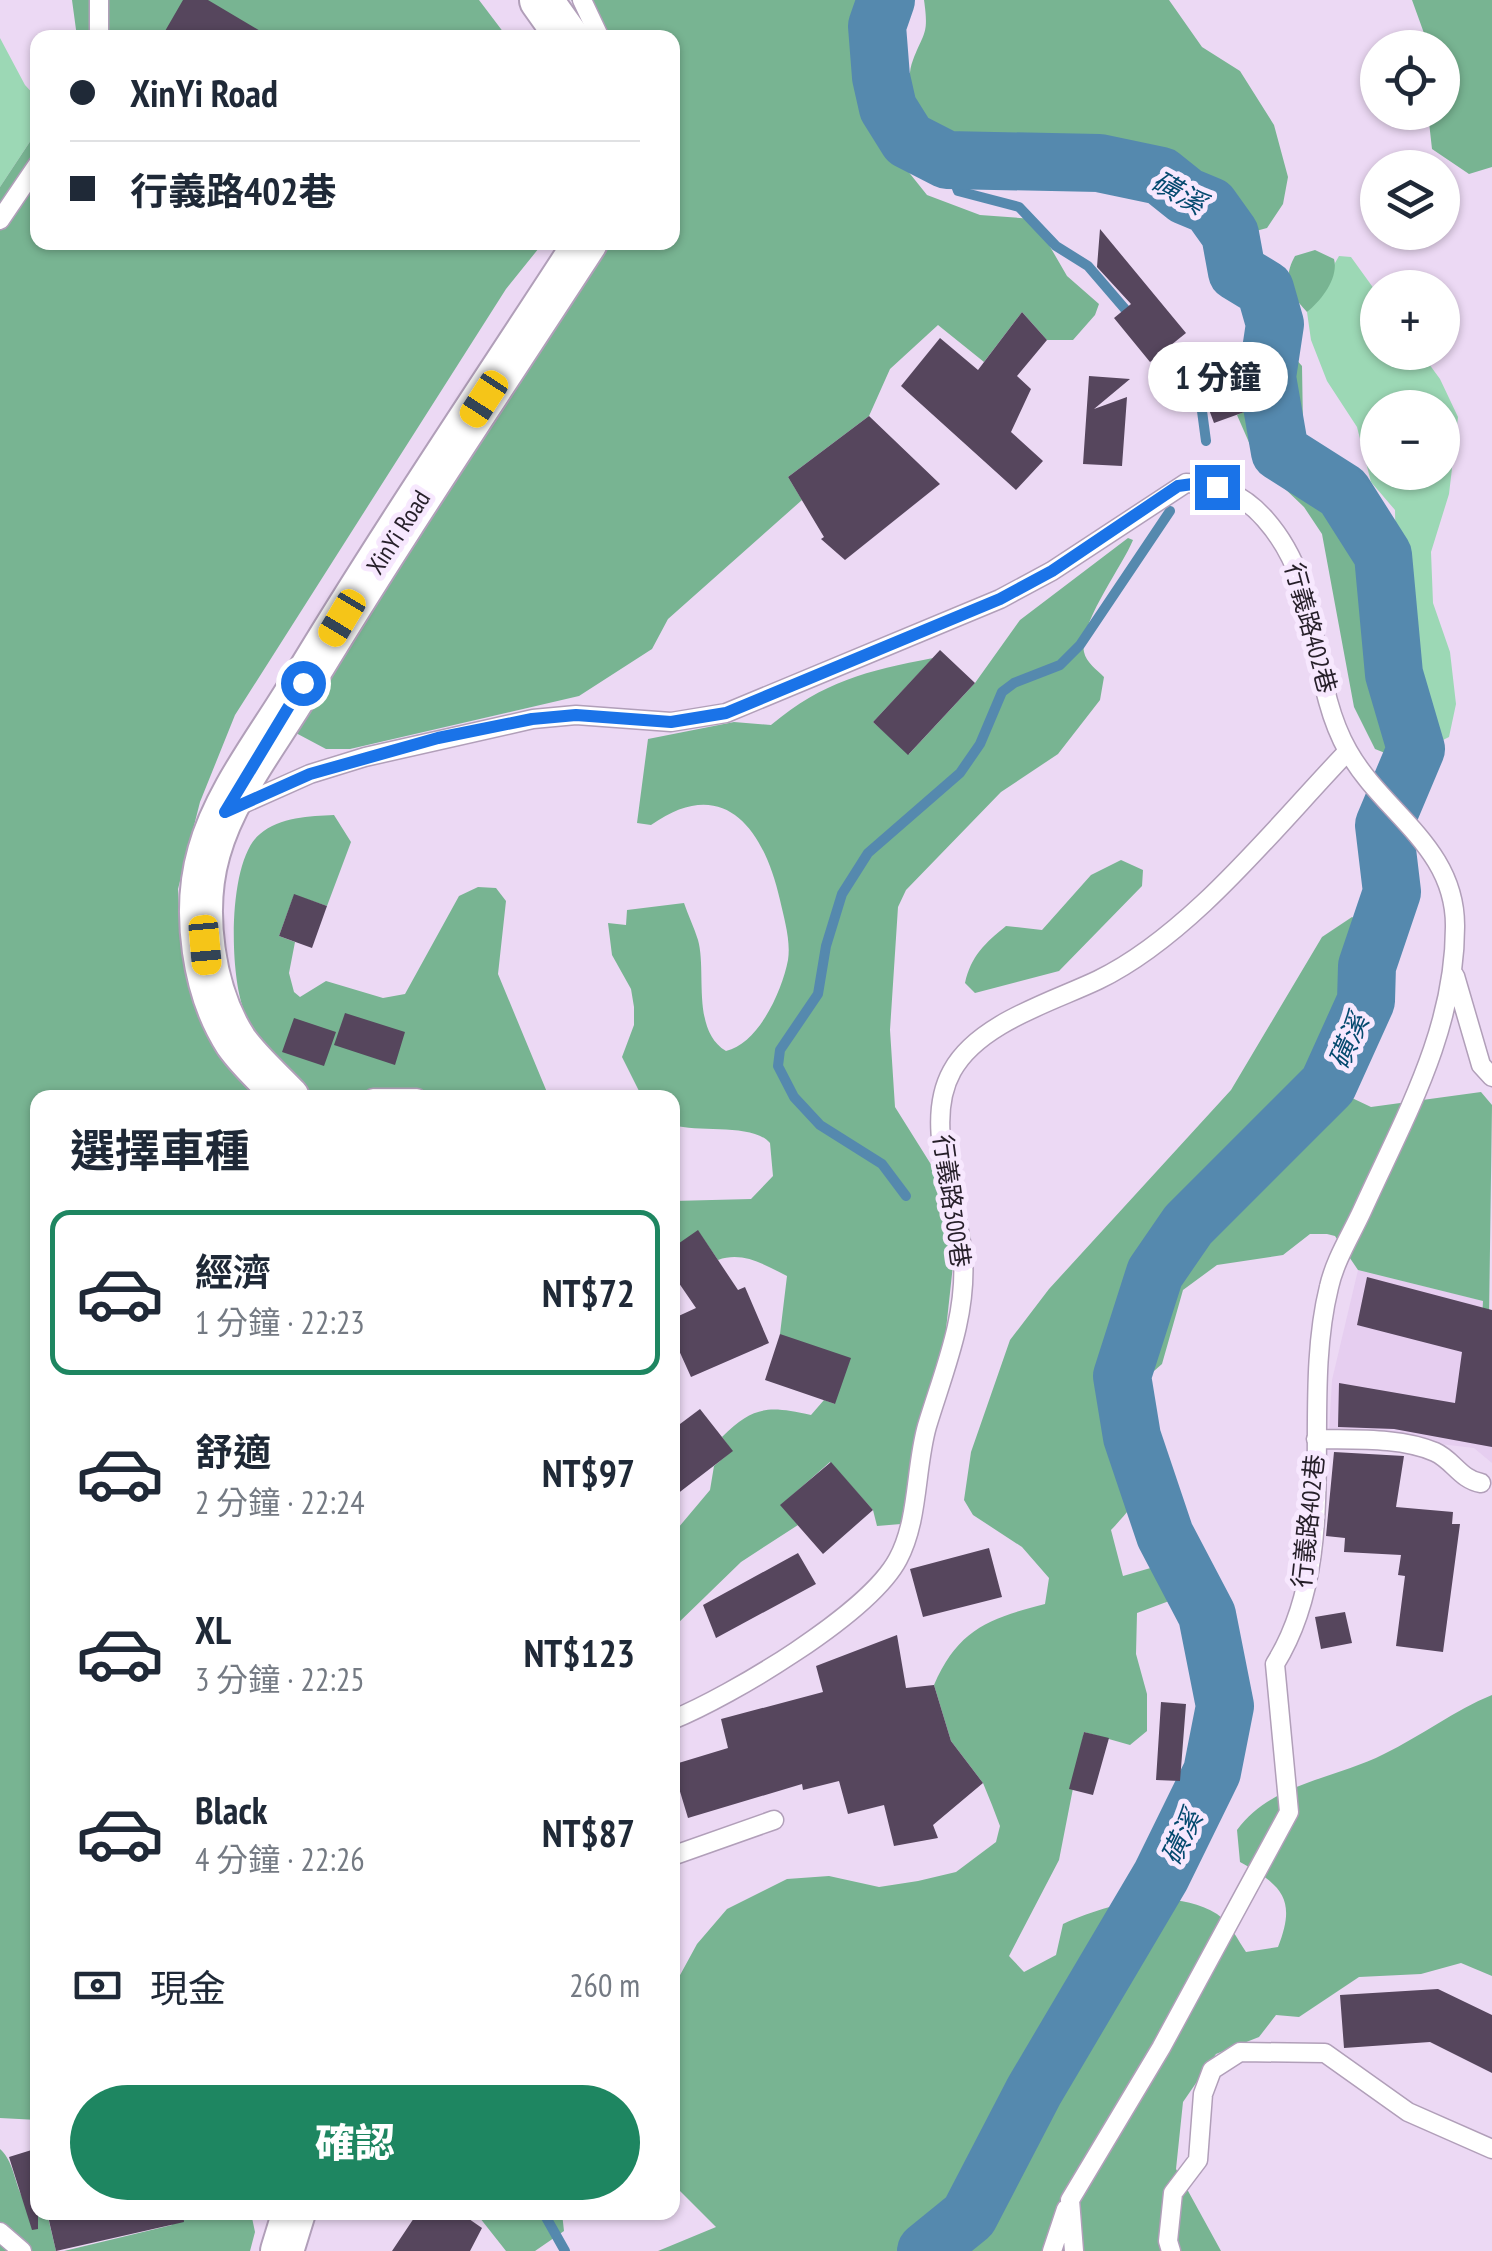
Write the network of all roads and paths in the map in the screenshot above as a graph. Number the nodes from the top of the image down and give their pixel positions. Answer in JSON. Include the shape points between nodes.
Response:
{"nodes":[{"id":1,"x":99,"y":0,"type":"edge"},
{"id":2,"x":540,"y":0,"type":"edge"},
{"id":3,"x":582,"y":0,"type":"edge"},
{"id":4,"x":99,"y":30,"type":"edge"},
{"id":5,"x":562,"y":30,"type":"edge"},
{"id":6,"x":596,"y":30,"type":"edge"},
{"id":7,"x":30,"y":176,"type":"edge"},
{"id":8,"x":0,"y":220,"type":"edge"},
{"id":9,"x":581,"y":250,"type":"edge"},
{"id":10,"x":1348,"y":751,"type":"junction"},
{"id":11,"x":225,"y":812,"type":"junction"},
{"id":12,"x":1454,"y":971,"type":"junction"},
{"id":13,"x":1492,"y":1077,"type":"edge"},
{"id":14,"x":280,"y":1090,"type":"edge"},
{"id":15,"x":1316,"y":1439,"type":"junction"},
{"id":16,"x":1481,"y":1483,"type":"dead end"},
{"id":17,"x":680,"y":1717,"type":"edge"},
{"id":18,"x":774,"y":1820,"type":"dead end"},
{"id":19,"x":680,"y":1853,"type":"edge"},
{"id":20,"x":1492,"y":2149,"type":"edge"},
{"id":21,"x":1070,"y":2200,"type":"junction"},
{"id":22,"x":292,"y":2220,"type":"edge"},
{"id":23,"x":0,"y":2232,"type":"edge"},
{"id":24,"x":22,"y":2251,"type":"edge"},
{"id":25,"x":282,"y":2251,"type":"edge"},
{"id":26,"x":1052,"y":2251,"type":"edge"},
{"id":27,"x":1074,"y":2251,"type":"edge"},
{"id":28,"x":1172,"y":2251,"type":"edge"}],
"edges":[{"from":1,"to":4,"type":"lane"},
{"from":2,"to":5,"type":"street"},
{"from":3,"to":6,"type":"lane"},
{"from":7,"to":8,"type":"lane"},
{"from":9,"to":11,"type":"street","name":"XinYi Road"},
{"from":10,"to":11,"type":"lane","name":"行義路402巷","via":[[1307,596],[1284,540],[1237,494],[1186,483],[1000,599],[726,713],[671,722],[532,719],[310,774]]},
{"from":10,"to":12,"type":"lane","name":"行義路402巷","via":[[1440,864],[1454,899]]},
{"from":10,"to":17,"type":"lane","name":"行義路300巷","via":[[1182,923],[1151,948],[985,1038],[952,1071],[941,1120],[960,1236],[962,1306],[924,1436],[898,1560],[868,1595],[820,1632]]},
{"from":11,"to":14,"type":"street","name":"XinYi Road","via":[[208,854],[207,969],[219,1012],[238,1045]]},
{"from":12,"to":13,"type":"lane","via":[[1481,1066]]},
{"from":12,"to":15,"type":"lane","name":"行義路402巷","via":[[1432,1057],[1329,1286]]},
{"from":15,"to":16,"type":"lane","via":[[1409,1445],[1437,1453]]},
{"from":15,"to":21,"type":"lane","name":"行義路402巷","via":[[1305,1586],[1275,1664],[1289,1812]]},
{"from":18,"to":19,"type":"lane"},
{"from":20,"to":28,"type":"lane","via":[[1408,2112],[1325,2053],[1240,2052],[1212,2070],[1203,2094],[1198,2160],[1173,2192]]},
{"from":21,"to":26,"type":"lane","name":"行義路402巷"},
{"from":21,"to":27,"type":"lane"},
{"from":22,"to":25,"type":"street"},
{"from":23,"to":24,"type":"lane"}]}
